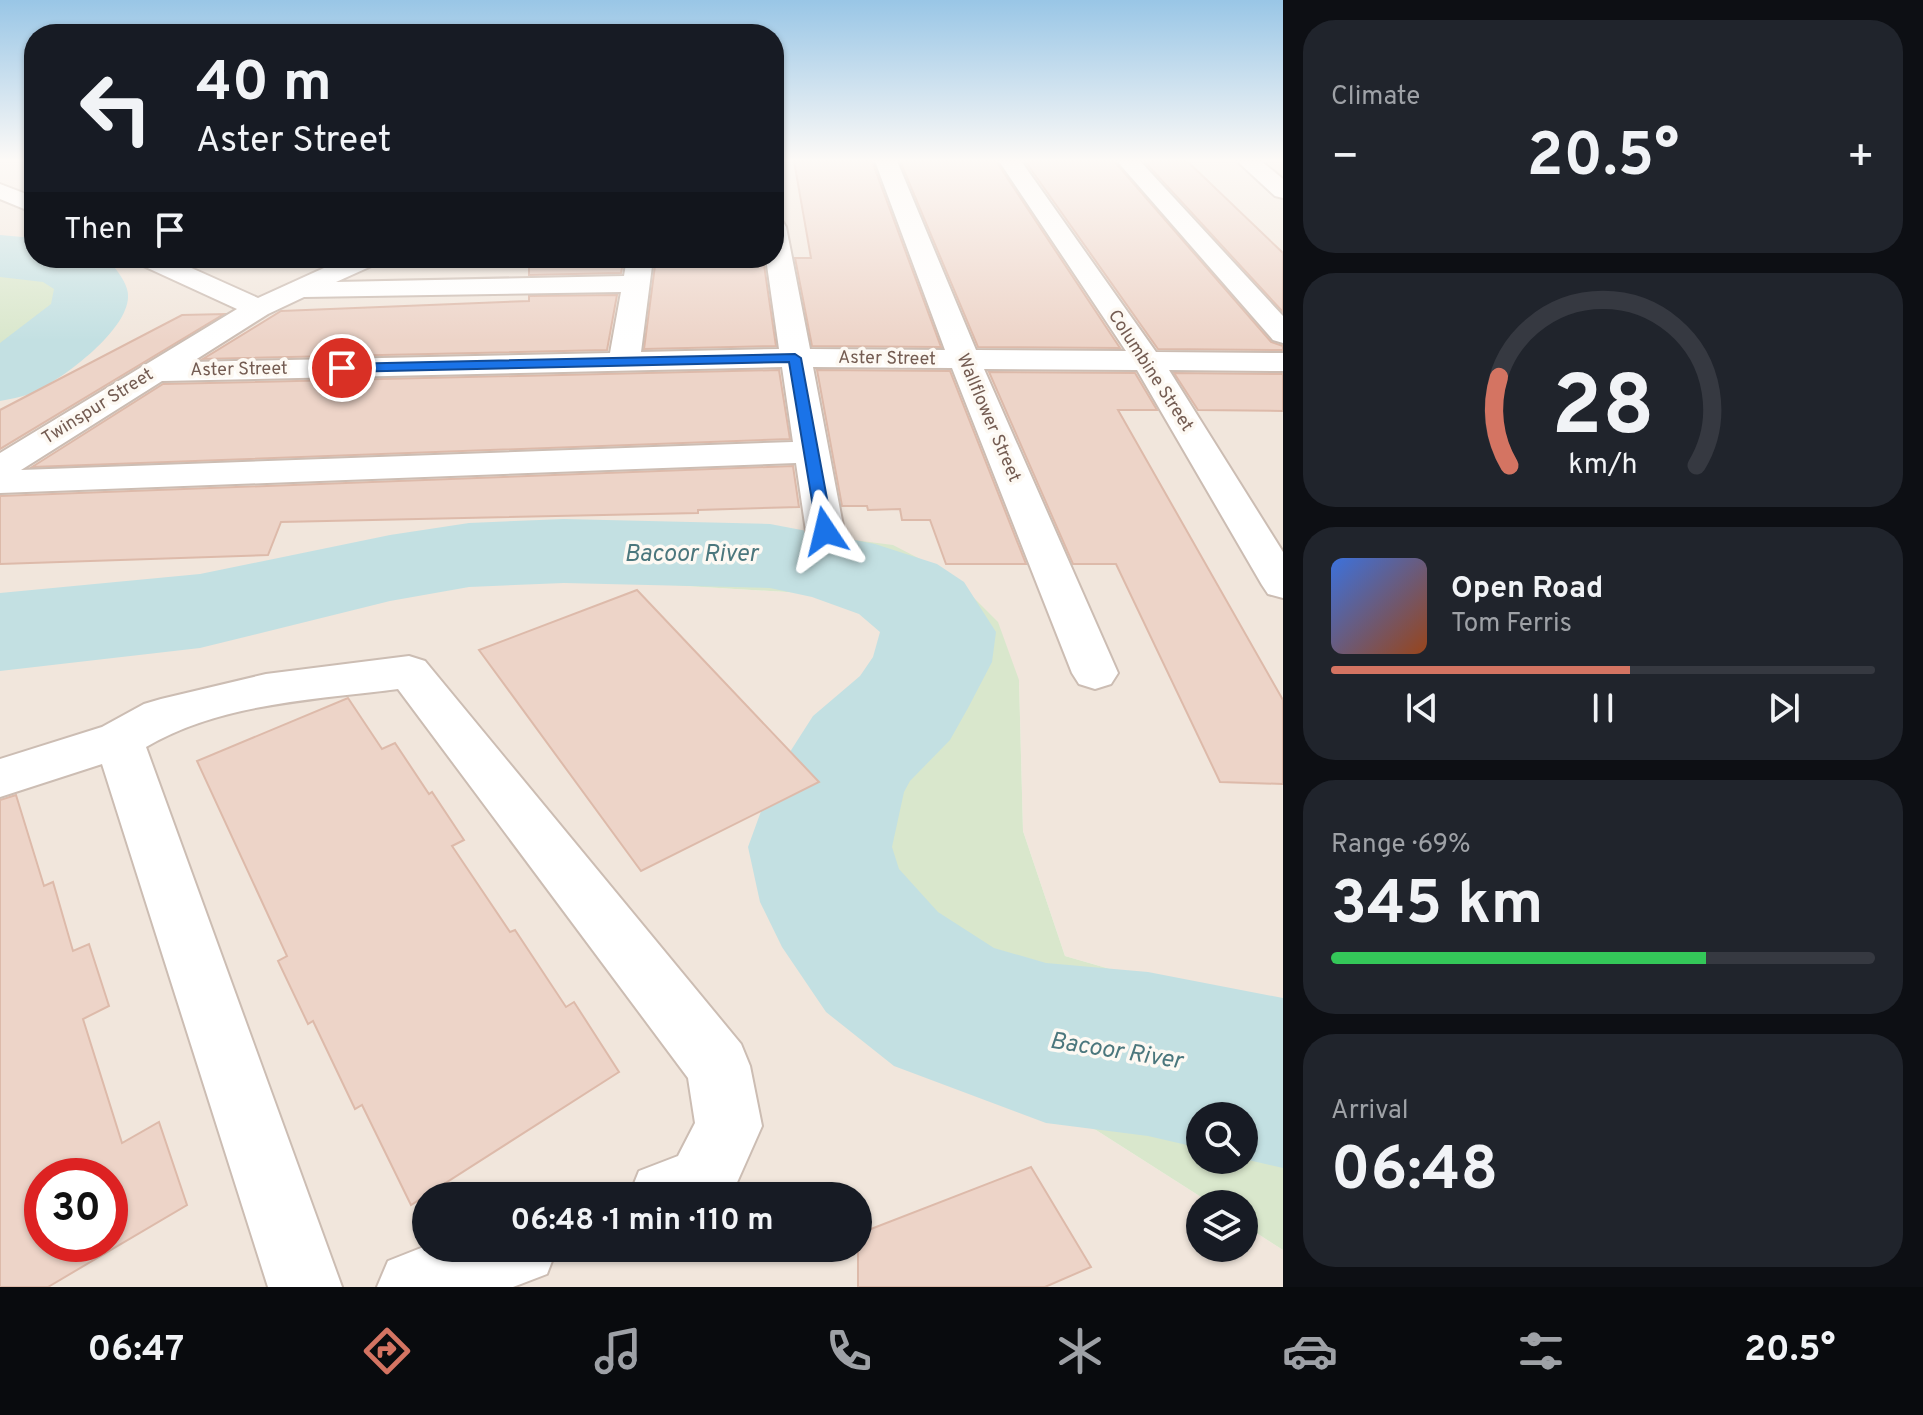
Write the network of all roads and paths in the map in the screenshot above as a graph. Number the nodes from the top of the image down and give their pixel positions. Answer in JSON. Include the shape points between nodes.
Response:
{"nodes":[{"id":1,"x":910,"y":221,"type":"edge"},
{"id":2,"x":1051,"y":221,"type":"edge"},
{"id":3,"x":1182,"y":221,"type":"edge"},
{"id":4,"x":170,"y":268,"type":"edge"},
{"id":5,"x":344,"y":268,"type":"edge"},
{"id":6,"x":781,"y":268,"type":"edge"},
{"id":7,"x":637,"y":271,"type":"edge"},
{"id":8,"x":296,"y":292,"type":"junction"},
{"id":9,"x":258,"y":308,"type":"junction"},
{"id":10,"x":1283,"y":334,"type":"edge"},
{"id":11,"x":795,"y":358,"type":"junction"},
{"id":12,"x":964,"y":359,"type":"junction"},
{"id":13,"x":1148,"y":362,"type":"junction"},
{"id":14,"x":1283,"y":362,"type":"edge"},
{"id":15,"x":624,"y":363,"type":"junction"},
{"id":16,"x":155,"y":372,"type":"junction"},
{"id":17,"x":811,"y":452,"type":"junction"},
{"id":18,"x":0,"y":468,"type":"edge"},
{"id":19,"x":0,"y":482,"type":"edge"},
{"id":20,"x":825,"y":531,"type":"dead end"},
{"id":21,"x":1283,"y":585,"type":"edge"},
{"id":22,"x":1095,"y":673,"type":"dead end"},
{"id":23,"x":119,"y":740,"type":"junction"},
{"id":24,"x":0,"y":778,"type":"edge"},
{"id":25,"x":702,"y":1182,"type":"edge"},
{"id":26,"x":483,"y":1262,"type":"edge"},
{"id":27,"x":305,"y":1287,"type":"edge"},
{"id":28,"x":414,"y":1287,"type":"edge"}],
"edges":[{"from":1,"to":12,"type":"street","name":"Wallflower Street"},
{"from":2,"to":13,"type":"street","name":"Columbine Street"},
{"from":3,"to":10,"type":"street"},
{"from":4,"to":9,"type":"street"},
{"from":5,"to":8,"type":"street","name":"Twinspur Street"},
{"from":6,"to":11,"type":"street"},
{"from":7,"to":8,"type":"street"},
{"from":7,"to":15,"type":"street"},
{"from":8,"to":9,"type":"street","name":"Twinspur Street"},
{"from":9,"to":16,"type":"street","name":"Twinspur Street"},
{"from":11,"to":12,"type":"street","name":"Aster Street"},
{"from":11,"to":15,"type":"street","name":"Aster Street"},
{"from":11,"to":17,"type":"street"},
{"from":12,"to":13,"type":"street","name":"Aster Street"},
{"from":12,"to":22,"type":"street","name":"Wallflower Street"},
{"from":13,"to":14,"type":"street","name":"Aster Street"},
{"from":13,"to":21,"type":"street","name":"Columbine Street"},
{"from":15,"to":16,"type":"street","name":"Aster Street"},
{"from":16,"to":18,"type":"street","name":"Twinspur Street"},
{"from":17,"to":19,"type":"street"},
{"from":17,"to":20,"type":"street"},
{"from":23,"to":24,"type":"street"},
{"from":23,"to":25,"type":"street","via":[[161,716],[266,690],[409,672],[718,1066],[729,1126]]},
{"from":23,"to":27,"type":"street"},
{"from":26,"to":28,"type":"street"}]}
